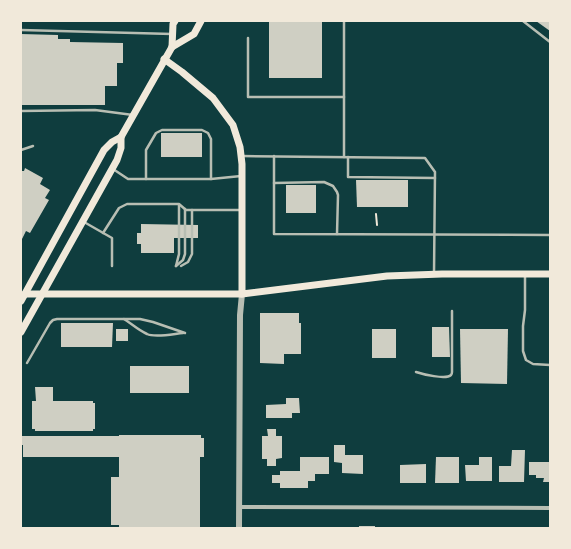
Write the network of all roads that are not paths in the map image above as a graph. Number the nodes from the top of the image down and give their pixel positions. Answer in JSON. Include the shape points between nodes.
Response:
{"nodes":[{"id":1,"x":175,"y":21,"type":"edge"},
{"id":2,"x":201,"y":21,"type":"edge"},
{"id":3,"x":344,"y":21,"type":"edge"},
{"id":4,"x":523,"y":21,"type":"edge"},
{"id":5,"x":21,"y":30,"type":"edge"},
{"id":6,"x":172,"y":34,"type":"junction"},
{"id":7,"x":248,"y":38,"type":"dead end"},
{"id":8,"x":550,"y":42,"type":"edge"},
{"id":9,"x":172,"y":47,"type":"junction"},
{"id":10,"x":164,"y":59,"type":"junction"},
{"id":11,"x":344,"y":97,"type":"junction"},
{"id":12,"x":21,"y":111,"type":"edge"},
{"id":13,"x":134,"y":115,"type":"junction"},
{"id":14,"x":121,"y":137,"type":"junction"},
{"id":15,"x":32,"y":146,"type":"dead end"},
{"id":16,"x":21,"y":150,"type":"edge"},
{"id":17,"x":241,"y":156,"type":"junction"},
{"id":18,"x":274,"y":156,"type":"junction"},
{"id":19,"x":346,"y":157,"type":"junction"},
{"id":20,"x":112,"y":169,"type":"junction"},
{"id":21,"x":242,"y":176,"type":"junction"},
{"id":22,"x":146,"y":178,"type":"junction"},
{"id":23,"x":211,"y":178,"type":"junction"},
{"id":24,"x":435,"y":178,"type":"junction"},
{"id":25,"x":274,"y":183,"type":"junction"},
{"id":26,"x":179,"y":204,"type":"junction"},
{"id":27,"x":186,"y":209,"type":"junction"},
{"id":28,"x":192,"y":210,"type":"junction"},
{"id":29,"x":242,"y":210,"type":"junction"},
{"id":30,"x":83,"y":222,"type":"junction"},
{"id":31,"x":103,"y":233,"type":"junction"},
{"id":32,"x":337,"y":234,"type":"junction"},
{"id":33,"x":435,"y":235,"type":"junction"},
{"id":34,"x":550,"y":235,"type":"edge"},
{"id":35,"x":112,"y":266,"type":"dead end"},
{"id":36,"x":181,"y":266,"type":"dead end"},
{"id":37,"x":525,"y":274,"type":"junction"},
{"id":38,"x":550,"y":274,"type":"edge"},
{"id":39,"x":434,"y":275,"type":"junction"},
{"id":40,"x":23,"y":294,"type":"edge"},
{"id":41,"x":43,"y":294,"type":"junction"},
{"id":42,"x":242,"y":294,"type":"junction"},
{"id":43,"x":21,"y":301,"type":"edge"},
{"id":44,"x":452,"y":311,"type":"dead end"},
{"id":45,"x":124,"y":319,"type":"junction"},
{"id":46,"x":21,"y":332,"type":"edge"},
{"id":47,"x":27,"y":363,"type":"dead end"},
{"id":48,"x":550,"y":365,"type":"edge"},
{"id":49,"x":416,"y":372,"type":"dead end"},
{"id":50,"x":239,"y":507,"type":"junction"},
{"id":51,"x":550,"y":508,"type":"edge"},
{"id":52,"x":239,"y":528,"type":"edge"}],
"edges":[{"from":1,"to":6,"type":"main road"},
{"from":2,"to":9,"type":"main road","via":[[194,34]]},
{"from":3,"to":11,"type":"lane"},
{"from":4,"to":8,"type":"lane"},
{"from":5,"to":6,"type":"lane"},
{"from":6,"to":9,"type":"main road"},
{"from":7,"to":11,"type":"lane","via":[[248,97]]},
{"from":9,"to":10,"type":"main road"},
{"from":10,"to":13,"type":"main road"},
{"from":10,"to":17,"type":"main road","via":[[213,98],[233,125]]},
{"from":11,"to":19,"type":"lane"},
{"from":12,"to":13,"type":"lane","via":[[95,110]]},
{"from":13,"to":14,"type":"main road"},
{"from":14,"to":20,"type":"main road","via":[[121,148]]},
{"from":14,"to":40,"type":"main road","via":[[104,150]]},
{"from":15,"to":16,"type":"lane"},
{"from":17,"to":18,"type":"lane"},
{"from":17,"to":21,"type":"main road"},
{"from":18,"to":19,"type":"lane"},
{"from":18,"to":25,"type":"lane"},
{"from":19,"to":24,"type":"lane","via":[[425,158],[436,172]]},
{"from":19,"to":24,"type":"lane","via":[[348,177]]},
{"from":20,"to":22,"type":"lane","via":[[128,178]]},
{"from":20,"to":30,"type":"main road"},
{"from":21,"to":23,"type":"lane"},
{"from":21,"to":29,"type":"main road"},
{"from":22,"to":23,"type":"lane"},
{"from":22,"to":23,"type":"lane","via":[[146,150],[156,133],[162,130],[202,130],[208,133],[211,139]]},
{"from":24,"to":33,"type":"lane"},
{"from":25,"to":32,"type":"lane","via":[[324,182],[333,186],[338,192]]},
{"from":25,"to":32,"type":"lane","via":[[274,234]]},
{"from":26,"to":27,"type":"lane"},
{"from":26,"to":27,"type":"lane","via":[[176,266],[185,254]]},
{"from":26,"to":31,"type":"lane","via":[[127,204],[119,208]]},
{"from":27,"to":28,"type":"lane"},
{"from":28,"to":29,"type":"lane"},
{"from":28,"to":36,"type":"lane","via":[[192,254],[188,262]]},
{"from":29,"to":42,"type":"main road"},
{"from":30,"to":31,"type":"lane"},
{"from":30,"to":41,"type":"main road"},
{"from":31,"to":35,"type":"lane","via":[[112,238]]},
{"from":32,"to":33,"type":"lane"},
{"from":33,"to":34,"type":"lane"},
{"from":33,"to":39,"type":"lane"},
{"from":37,"to":38,"type":"main road"},
{"from":37,"to":39,"type":"main road"},
{"from":37,"to":48,"type":"lane","via":[[523,351],[526,360],[533,364]]},
{"from":39,"to":42,"type":"main road","via":[[387,276]]},
{"from":40,"to":41,"type":"main road"},
{"from":40,"to":43,"type":"main road"},
{"from":41,"to":42,"type":"main road"},
{"from":41,"to":46,"type":"main road"},
{"from":42,"to":50,"type":"street"},
{"from":44,"to":49,"type":"lane","via":[[451,375],[428,376]]},
{"from":45,"to":45,"type":"lane","via":[[140,319],[185,333],[150,335]]},
{"from":45,"to":47,"type":"lane","via":[[53,320]]},
{"from":50,"to":51,"type":"street"},
{"from":50,"to":52,"type":"street"}]}
